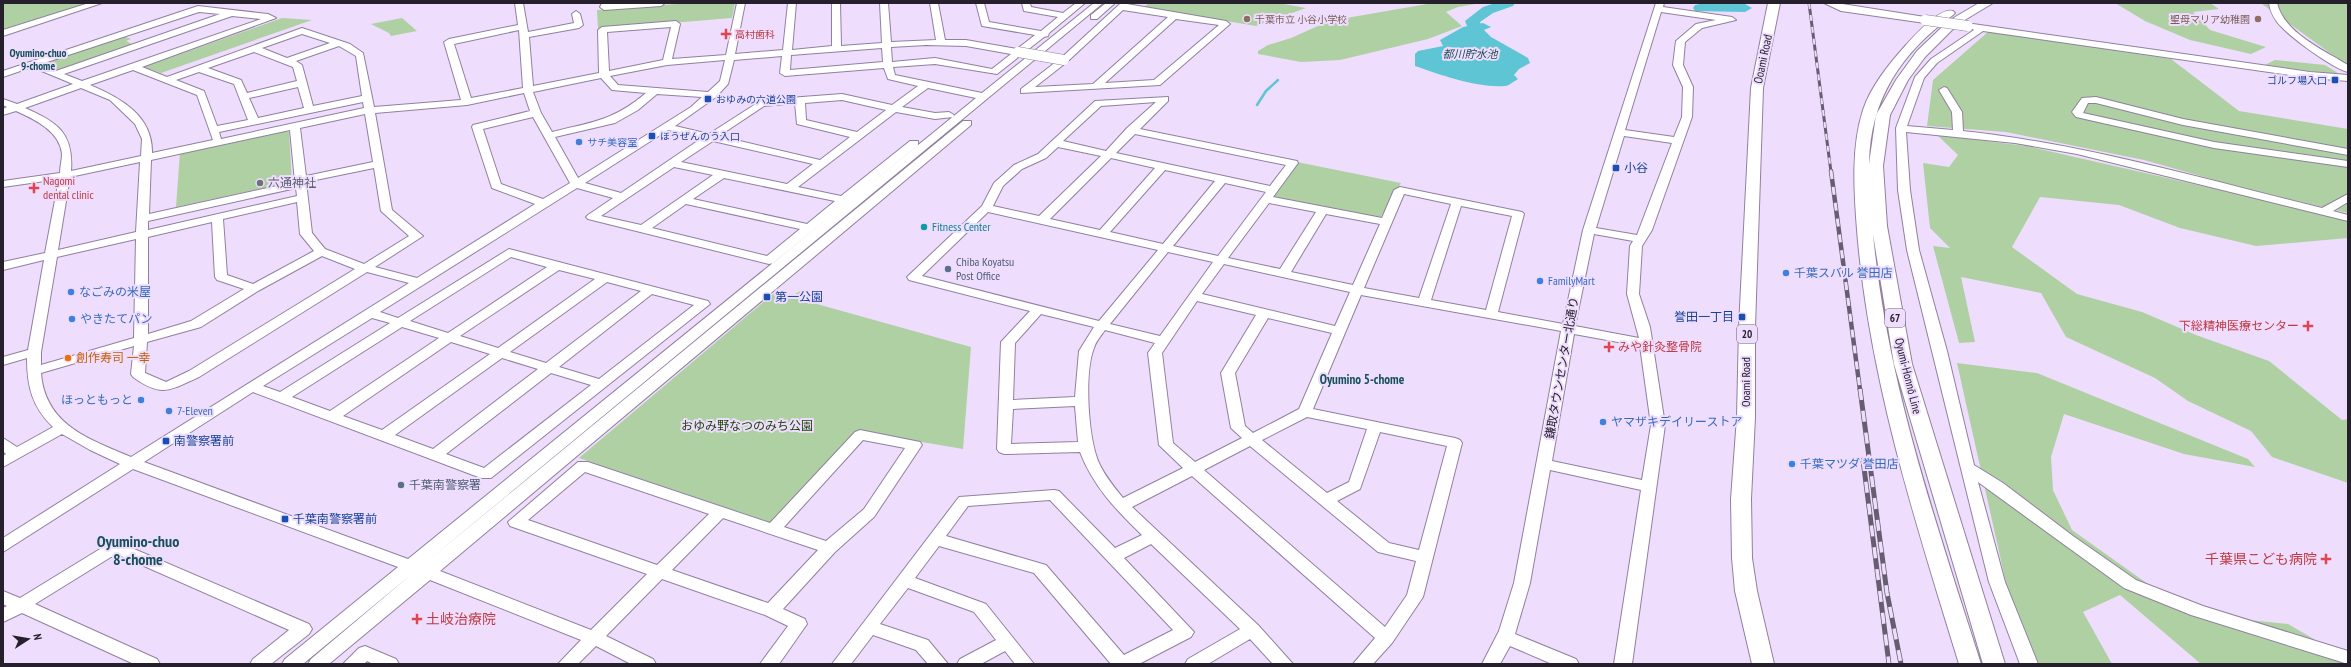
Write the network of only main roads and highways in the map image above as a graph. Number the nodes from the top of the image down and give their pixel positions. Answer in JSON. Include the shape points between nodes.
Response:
{"nodes":[{"id":1,"x":1774,"y":3,"type":"edge"},
{"id":2,"x":1967,"y":3,"type":"edge"},
{"id":3,"x":1987,"y":3,"type":"edge"},
{"id":4,"x":1763,"y":664,"type":"edge"},
{"id":5,"x":1970,"y":664,"type":"edge"},
{"id":6,"x":1994,"y":664,"type":"edge"}],
"edges":[{"from":1,"to":4,"type":"main road","name":"Ooami Road","number":"20","via":[[1757,88],[1741,498],[1742,558],[1746,591]]},
{"from":2,"to":5,"type":"main road","name":"Oyumi-Honnō Line","number":"67","via":[[1929,27],[1883,83],[1866,122],[1862,171],[1866,255],[1884,361],[1907,458]]},
{"from":3,"to":6,"type":"main road","name":"Oyumi-Honnō Line","number":"67","via":[[1954,22],[1921,54],[1902,80],[1883,115],[1876,166],[1879,226],[1903,364]]}]}
